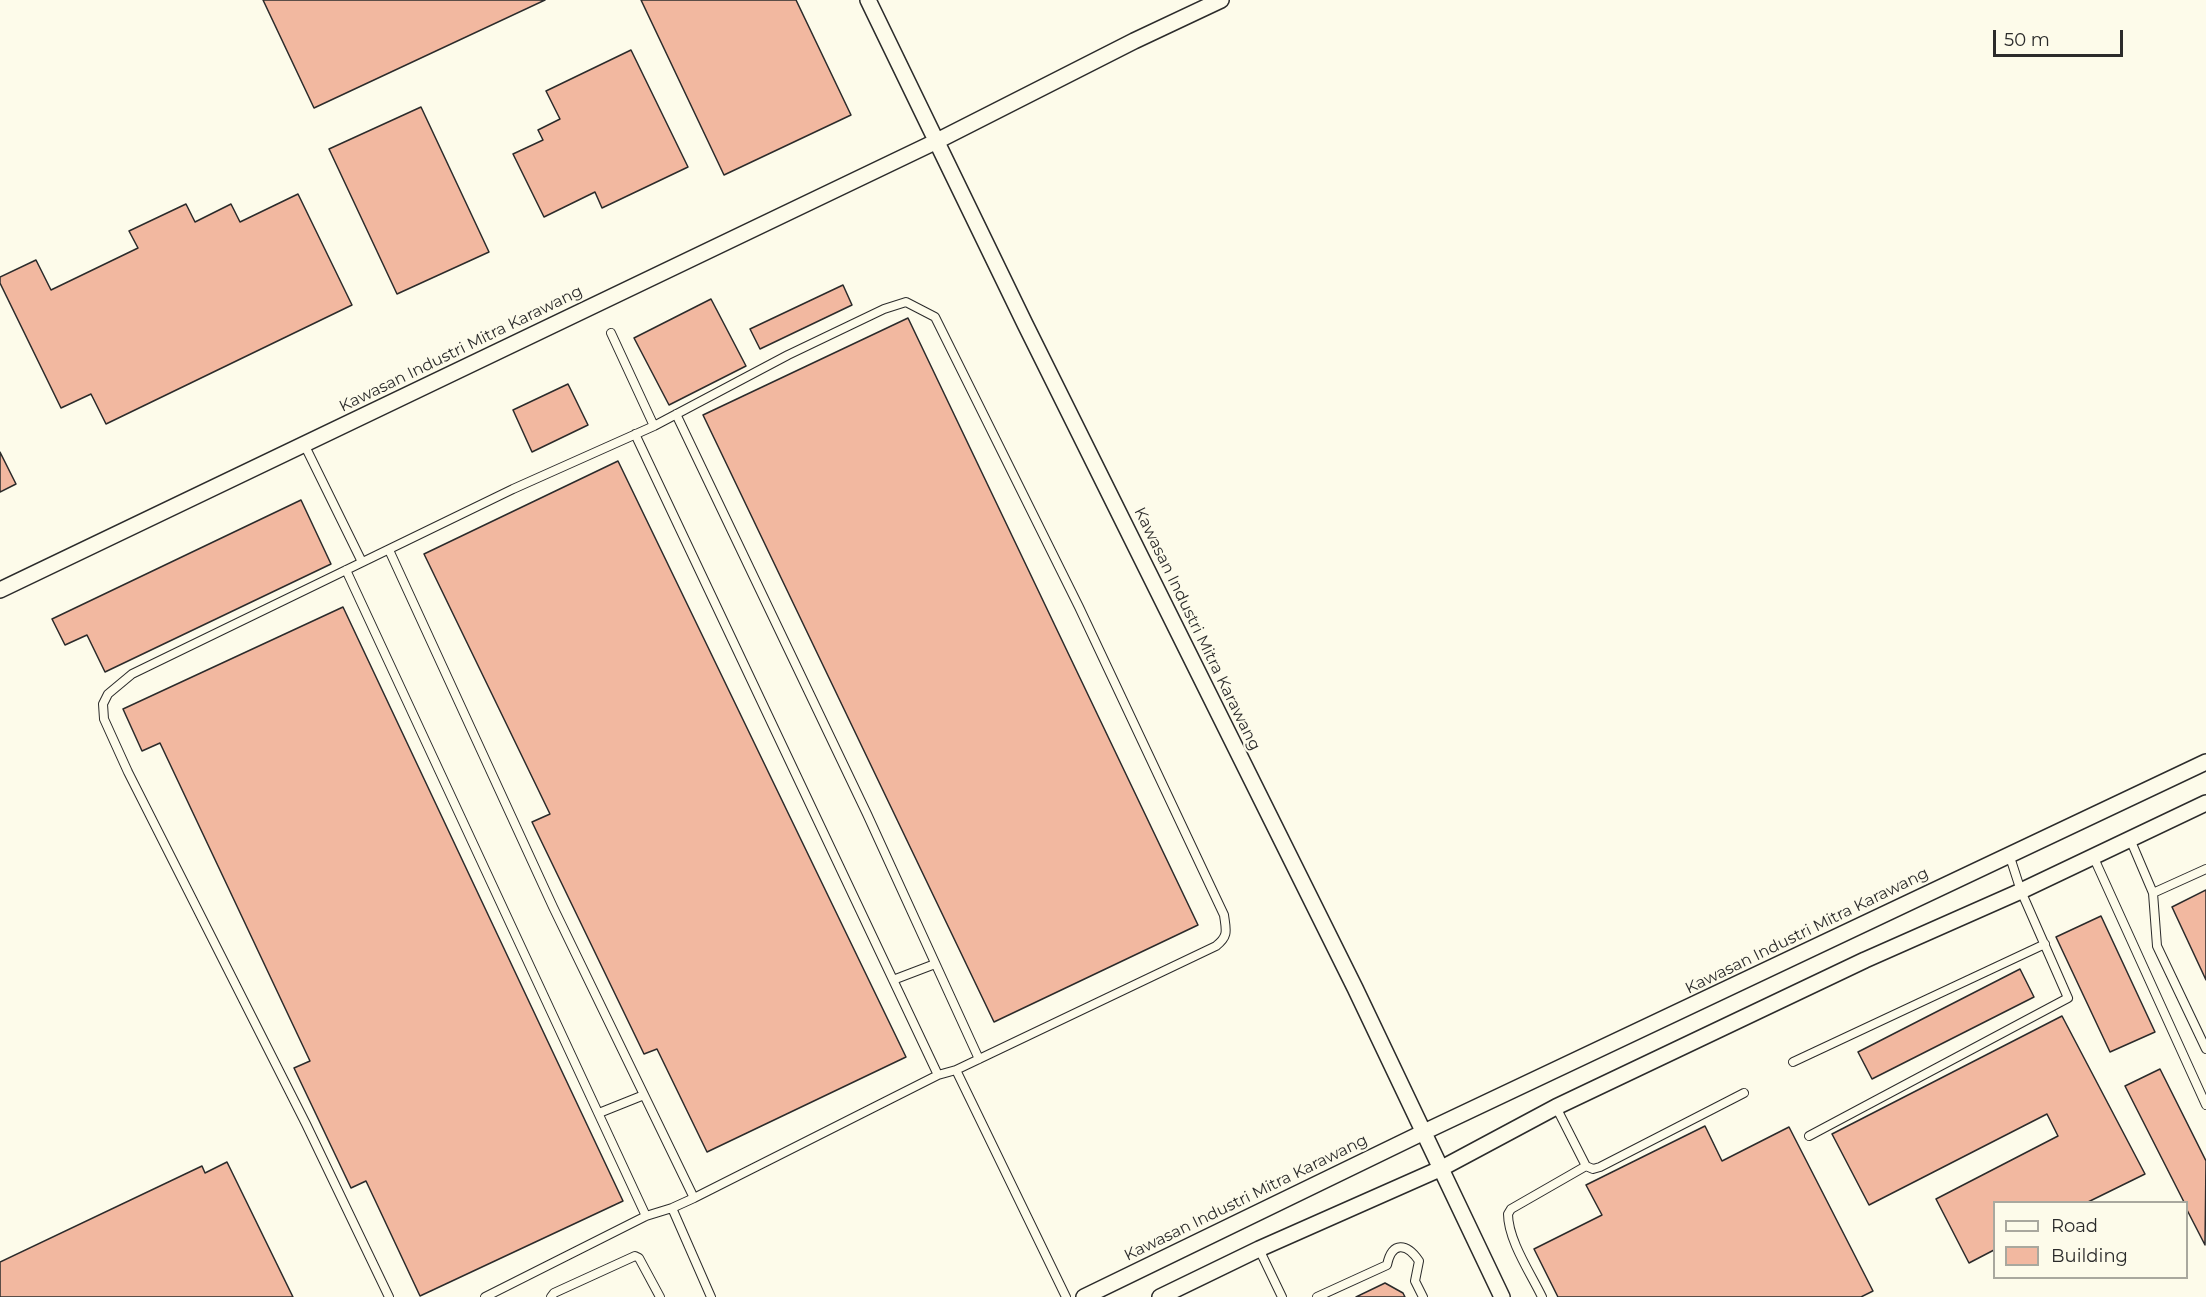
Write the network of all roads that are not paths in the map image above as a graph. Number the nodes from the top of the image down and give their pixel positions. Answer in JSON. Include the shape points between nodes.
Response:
{"nodes":[{"id":1,"x":868,"y":0,"type":"edge"},
{"id":2,"x":1221,"y":0,"type":"edge"},
{"id":3,"x":937,"y":141,"type":"junction"},
{"id":4,"x":611,"y":333,"type":"dead end"},
{"id":5,"x":676,"y":414,"type":"junction"},
{"id":6,"x":654,"y":426,"type":"junction"},
{"id":7,"x":635,"y":434,"type":"junction"},
{"id":8,"x":304,"y":444,"type":"junction"},
{"id":9,"x":389,"y":550,"type":"junction"},
{"id":10,"x":362,"y":562,"type":"junction"},
{"id":11,"x":346,"y":570,"type":"junction"},
{"id":12,"x":0,"y":590,"type":"edge"},
{"id":13,"x":2206,"y":762,"type":"edge"},
{"id":14,"x":2206,"y":803,"type":"edge"},
{"id":15,"x":2130,"y":839,"type":"junction"},
{"id":16,"x":2009,"y":854,"type":"junction"},
{"id":17,"x":2093,"y":856,"type":"junction"},
{"id":18,"x":2206,"y":869,"type":"edge"},
{"id":19,"x":2021,"y":891,"type":"junction"},
{"id":20,"x":2153,"y":893,"type":"junction"},
{"id":21,"x":2045,"y":944,"type":"junction"},
{"id":22,"x":935,"y":964,"type":"junction"},
{"id":23,"x":893,"y":980,"type":"junction"},
{"id":24,"x":2206,"y":1049,"type":"edge"},
{"id":25,"x":979,"y":1059,"type":"junction"},
{"id":26,"x":1792,"y":1062,"type":"dead end"},
{"id":27,"x":956,"y":1070,"type":"junction"},
{"id":28,"x":938,"y":1075,"type":"junction"},
{"id":29,"x":1744,"y":1093,"type":"dead end"},
{"id":30,"x":644,"y":1095,"type":"junction"},
{"id":31,"x":2206,"y":1105,"type":"edge"},
{"id":32,"x":1556,"y":1107,"type":"junction"},
{"id":33,"x":599,"y":1113,"type":"junction"},
{"id":34,"x":1424,"y":1132,"type":"junction"},
{"id":35,"x":1809,"y":1136,"type":"dead end"},
{"id":36,"x":1586,"y":1166,"type":"junction"},
{"id":37,"x":1442,"y":1168,"type":"junction"},
{"id":38,"x":694,"y":1198,"type":"junction"},
{"id":39,"x":672,"y":1208,"type":"junction"},
{"id":40,"x":646,"y":1216,"type":"junction"},
{"id":41,"x":1259,"y":1248,"type":"junction"},
{"id":42,"x":658,"y":1296,"type":"edge"},
{"id":43,"x":389,"y":1297,"type":"edge"},
{"id":44,"x":485,"y":1297,"type":"edge"},
{"id":45,"x":551,"y":1297,"type":"edge"},
{"id":46,"x":711,"y":1297,"type":"edge"},
{"id":47,"x":1066,"y":1297,"type":"edge"},
{"id":48,"x":1084,"y":1297,"type":"edge"},
{"id":49,"x":1160,"y":1297,"type":"edge"},
{"id":50,"x":1282,"y":1297,"type":"edge"},
{"id":51,"x":1317,"y":1297,"type":"edge"},
{"id":52,"x":1423,"y":1297,"type":"edge"},
{"id":53,"x":1502,"y":1297,"type":"edge"},
{"id":54,"x":1542,"y":1297,"type":"edge"}],
"edges":[{"from":1,"to":3,"type":"street","name":"Kawasan Industri Mitra Karawang"},
{"from":2,"to":3,"type":"street","name":"Kawasan Industri Mitra Karawang"},
{"from":3,"to":8,"type":"street","name":"Kawasan Industri Mitra Karawang"},
{"from":3,"to":34,"type":"street","name":"Kawasan Industri Mitra Karawang"},
{"from":4,"to":6,"type":"lane"},
{"from":5,"to":6,"type":"lane"},
{"from":5,"to":22,"type":"lane"},
{"from":5,"to":25,"type":"lane","via":[[884,309],[906,302],[935,316],[1224,915],[1226,933],[1216,946]]},
{"from":6,"to":7,"type":"lane"},
{"from":7,"to":9,"type":"lane"},
{"from":7,"to":23,"type":"lane"},
{"from":8,"to":10,"type":"lane"},
{"from":8,"to":12,"type":"street","name":"Kawasan Industri Mitra Karawang"},
{"from":9,"to":10,"type":"lane"},
{"from":9,"to":30,"type":"lane"},
{"from":10,"to":11,"type":"lane"},
{"from":11,"to":33,"type":"lane"},
{"from":11,"to":43,"type":"lane","via":[[132,674],[108,694],[103,704],[104,719],[128,772]]},
{"from":13,"to":16,"type":"street","name":"Kawasan Industri Mitra Karawang"},
{"from":14,"to":15,"type":"street"},
{"from":15,"to":17,"type":"street"},
{"from":15,"to":20,"type":"lane"},
{"from":16,"to":19,"type":"lane"},
{"from":16,"to":34,"type":"street","name":"Kawasan Industri Mitra Karawang"},
{"from":17,"to":19,"type":"street"},
{"from":17,"to":31,"type":"lane"},
{"from":18,"to":20,"type":"lane"},
{"from":19,"to":21,"type":"lane"},
{"from":19,"to":32,"type":"street","via":[[1865,960]]},
{"from":20,"to":24,"type":"lane","via":[[2157,945]]},
{"from":21,"to":26,"type":"lane"},
{"from":21,"to":35,"type":"lane","via":[[2068,998]]},
{"from":22,"to":23,"type":"lane"},
{"from":22,"to":25,"type":"lane"},
{"from":23,"to":28,"type":"lane"},
{"from":25,"to":27,"type":"lane"},
{"from":27,"to":28,"type":"lane"},
{"from":27,"to":47,"type":"lane"},
{"from":28,"to":38,"type":"lane"},
{"from":29,"to":36,"type":"lane","via":[[1600,1167]]},
{"from":30,"to":33,"type":"lane"},
{"from":30,"to":38,"type":"lane"},
{"from":32,"to":36,"type":"lane"},
{"from":32,"to":37,"type":"street"},
{"from":33,"to":40,"type":"lane"},
{"from":34,"to":37,"type":"street"},
{"from":34,"to":48,"type":"street","name":"Kawasan Industri Mitra Karawang"},
{"from":36,"to":54,"type":"lane","via":[[1508,1214],[1517,1247]]},
{"from":37,"to":41,"type":"street"},
{"from":37,"to":53,"type":"street"},
{"from":38,"to":39,"type":"lane"},
{"from":39,"to":40,"type":"lane"},
{"from":39,"to":46,"type":"lane"},
{"from":40,"to":44,"type":"lane"},
{"from":41,"to":49,"type":"street"},
{"from":41,"to":50,"type":"lane"},
{"from":42,"to":45,"type":"lane","via":[[635,1256]]},
{"from":51,"to":52,"type":"lane","via":[[1387,1265],[1392,1251],[1399,1247],[1407,1247],[1419,1261],[1415,1281]]}]}
